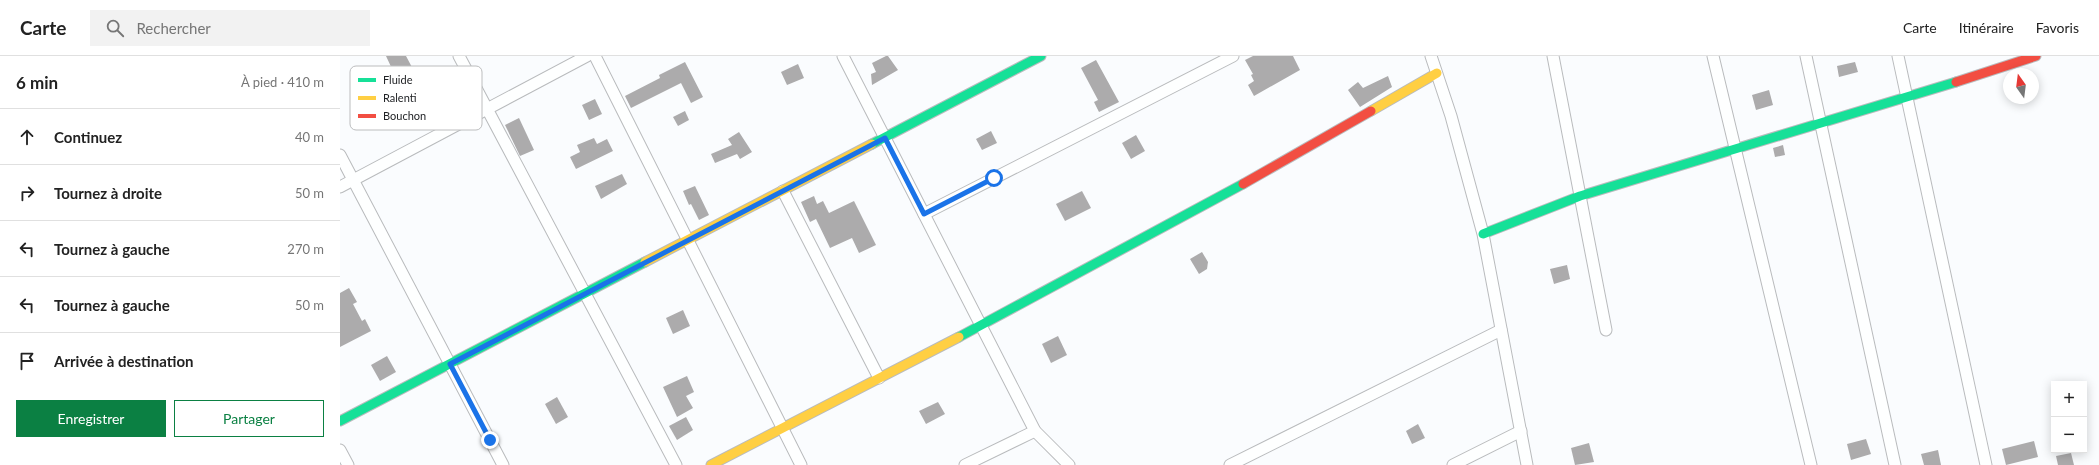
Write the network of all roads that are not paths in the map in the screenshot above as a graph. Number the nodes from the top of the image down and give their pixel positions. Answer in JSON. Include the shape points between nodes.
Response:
{"nodes":[{"id":1,"x":459,"y":56,"type":"edge"},
{"id":2,"x":587,"y":56,"type":"edge"},
{"id":3,"x":595,"y":56,"type":"edge"},
{"id":4,"x":842,"y":56,"type":"edge"},
{"id":5,"x":1041,"y":56,"type":"edge"},
{"id":6,"x":1233,"y":56,"type":"edge"},
{"id":7,"x":1431,"y":56,"type":"edge"},
{"id":8,"x":1553,"y":56,"type":"edge"},
{"id":9,"x":1713,"y":56,"type":"edge"},
{"id":10,"x":1806,"y":56,"type":"edge"},
{"id":11,"x":1898,"y":56,"type":"edge"},
{"id":12,"x":2033,"y":56,"type":"edge"},
{"id":13,"x":464,"y":66,"type":"edge"},
{"id":14,"x":1437,"y":73,"type":"junction"},
{"id":15,"x":1908,"y":97,"type":"junction"},
{"id":16,"x":482,"y":101,"type":"edge"},
{"id":17,"x":486,"y":109,"type":"junction"},
{"id":18,"x":482,"y":111,"type":"edge"},
{"id":19,"x":1821,"y":123,"type":"junction"},
{"id":20,"x":447,"y":130,"type":"edge"},
{"id":21,"x":885,"y":138,"type":"junction"},
{"id":22,"x":1735,"y":149,"type":"junction"},
{"id":23,"x":340,"y":155,"type":"edge"},
{"id":24,"x":353,"y":180,"type":"junction"},
{"id":25,"x":340,"y":187,"type":"edge"},
{"id":26,"x":783,"y":191,"type":"junction"},
{"id":27,"x":1580,"y":196,"type":"junction"},
{"id":28,"x":924,"y":214,"type":"junction"},
{"id":29,"x":1483,"y":234,"type":"junction"},
{"id":30,"x":688,"y":240,"type":"junction"},
{"id":31,"x":584,"y":294,"type":"junction"},
{"id":32,"x":982,"y":324,"type":"junction"},
{"id":33,"x":1501,"y":330,"type":"junction"},
{"id":34,"x":1606,"y":330,"type":"dead end"},
{"id":35,"x":450,"y":364,"type":"junction"},
{"id":36,"x":879,"y":378,"type":"junction"},
{"id":37,"x":340,"y":421,"type":"edge"},
{"id":38,"x":783,"y":429,"type":"junction"},
{"id":39,"x":1035,"y":431,"type":"junction"},
{"id":40,"x":1521,"y":431,"type":"junction"},
{"id":41,"x":340,"y":450,"type":"edge"},
{"id":42,"x":348,"y":465,"type":"edge"},
{"id":43,"x":503,"y":465,"type":"edge"},
{"id":44,"x":676,"y":465,"type":"edge"},
{"id":45,"x":712,"y":465,"type":"edge"},
{"id":46,"x":801,"y":465,"type":"edge"},
{"id":47,"x":965,"y":465,"type":"edge"},
{"id":48,"x":1069,"y":465,"type":"edge"},
{"id":49,"x":1230,"y":465,"type":"edge"},
{"id":50,"x":1453,"y":465,"type":"edge"},
{"id":51,"x":1527,"y":465,"type":"edge"},
{"id":52,"x":1811,"y":465,"type":"edge"},
{"id":53,"x":1896,"y":465,"type":"edge"},
{"id":54,"x":1986,"y":465,"type":"edge"}],
"edges":[{"from":1,"to":13,"type":"street"},
{"from":2,"to":17,"type":"street"},
{"from":3,"to":30,"type":"street"},
{"from":4,"to":21,"type":"street"},
{"from":5,"to":21,"type":"street"},
{"from":6,"to":28,"type":"street"},
{"from":7,"to":14,"type":"street"},
{"from":8,"to":27,"type":"street"},
{"from":9,"to":22,"type":"street"},
{"from":10,"to":19,"type":"street"},
{"from":11,"to":15,"type":"street"},
{"from":12,"to":15,"type":"street"},
{"from":14,"to":29,"type":"street"},
{"from":14,"to":32,"type":"street","via":[[1289,159]]},
{"from":15,"to":19,"type":"street"},
{"from":15,"to":54,"type":"street"},
{"from":16,"to":17,"type":"street"},
{"from":17,"to":18,"type":"street"},
{"from":17,"to":31,"type":"street"},
{"from":19,"to":22,"type":"street"},
{"from":19,"to":53,"type":"street"},
{"from":20,"to":24,"type":"street"},
{"from":21,"to":26,"type":"street"},
{"from":21,"to":28,"type":"street"},
{"from":22,"to":27,"type":"street"},
{"from":22,"to":52,"type":"street"},
{"from":23,"to":24,"type":"street"},
{"from":24,"to":25,"type":"street"},
{"from":24,"to":35,"type":"street"},
{"from":26,"to":30,"type":"street"},
{"from":26,"to":36,"type":"street"},
{"from":27,"to":29,"type":"street"},
{"from":27,"to":34,"type":"street"},
{"from":28,"to":32,"type":"street"},
{"from":29,"to":33,"type":"street"},
{"from":30,"to":31,"type":"street"},
{"from":30,"to":38,"type":"street"},
{"from":31,"to":35,"type":"street"},
{"from":31,"to":44,"type":"street"},
{"from":32,"to":36,"type":"street"},
{"from":32,"to":39,"type":"street"},
{"from":33,"to":40,"type":"street"},
{"from":33,"to":49,"type":"street"},
{"from":35,"to":37,"type":"street"},
{"from":35,"to":43,"type":"street"},
{"from":36,"to":38,"type":"street"},
{"from":38,"to":45,"type":"street"},
{"from":38,"to":46,"type":"street"},
{"from":39,"to":47,"type":"street"},
{"from":39,"to":48,"type":"street"},
{"from":40,"to":50,"type":"street"},
{"from":40,"to":51,"type":"street"},
{"from":41,"to":42,"type":"street"}]}
